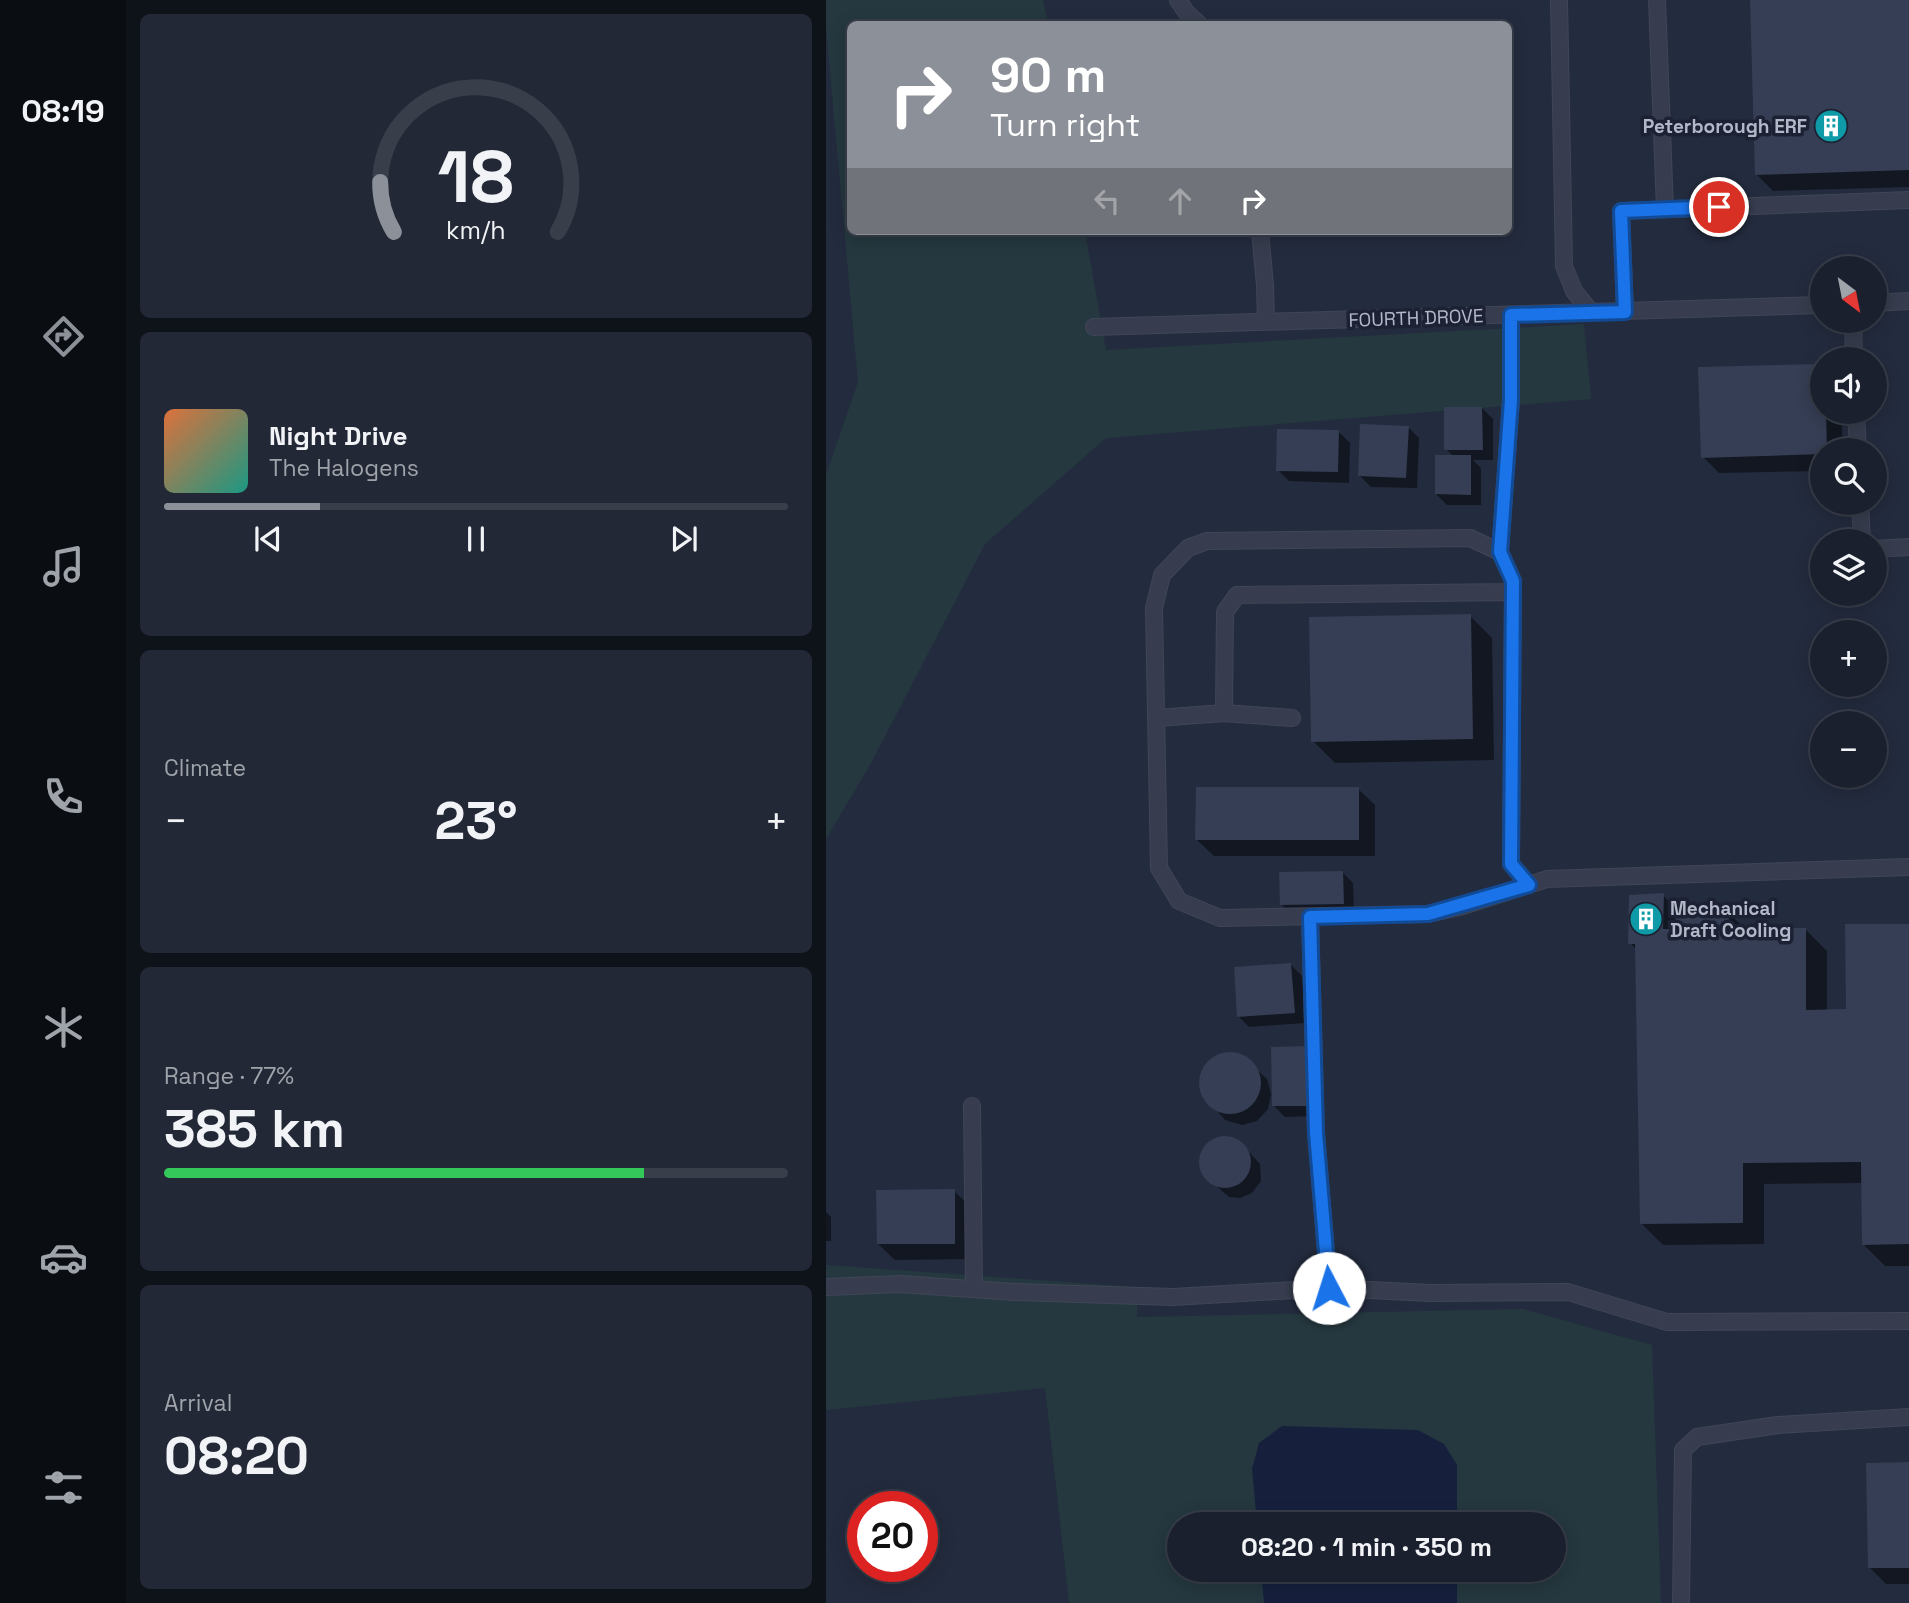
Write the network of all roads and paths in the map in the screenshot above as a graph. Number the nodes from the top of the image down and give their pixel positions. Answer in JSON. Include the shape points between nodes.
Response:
{"nodes":[{"id":1,"x":1178,"y":0,"type":"edge"},
{"id":2,"x":1559,"y":0,"type":"edge"},
{"id":3,"x":1657,"y":0,"type":"edge"},
{"id":4,"x":1196,"y":21,"type":"edge"},
{"id":5,"x":1909,"y":200,"type":"edge"},
{"id":6,"x":1665,"y":209,"type":"junction"},
{"id":7,"x":1259,"y":235,"type":"edge"},
{"id":8,"x":1909,"y":302,"type":"edge"},
{"id":9,"x":1887,"y":303,"type":"edge"},
{"id":10,"x":1810,"y":305,"type":"edge"},
{"id":11,"x":1625,"y":312,"type":"junction"},
{"id":12,"x":1591,"y":313,"type":"junction"},
{"id":13,"x":1511,"y":315,"type":"junction"},
{"id":14,"x":1266,"y":322,"type":"junction"},
{"id":15,"x":1094,"y":327,"type":"dead end"},
{"id":16,"x":1909,"y":547,"type":"edge"},
{"id":17,"x":1887,"y":549,"type":"edge"},
{"id":18,"x":1500,"y":552,"type":"junction"},
{"id":19,"x":1513,"y":592,"type":"junction"},
{"id":20,"x":1224,"y":713,"type":"junction"},
{"id":21,"x":1157,"y":718,"type":"junction"},
{"id":22,"x":1292,"y":718,"type":"dead end"},
{"id":23,"x":1909,"y":867,"type":"edge"},
{"id":24,"x":1529,"y":885,"type":"junction"},
{"id":25,"x":1310,"y":917,"type":"junction"},
{"id":26,"x":972,"y":1106,"type":"dead end"},
{"id":27,"x":826,"y":1287,"type":"edge"},
{"id":28,"x":1329,"y":1288,"type":"junction"},
{"id":29,"x":974,"y":1289,"type":"junction"},
{"id":30,"x":1909,"y":1321,"type":"edge"},
{"id":31,"x":1909,"y":1418,"type":"edge"},
{"id":32,"x":1681,"y":1603,"type":"edge"}],
"edges":[{"from":1,"to":4,"type":"lane"},
{"from":2,"to":12,"type":"lane","via":[[1564,266],[1574,291]]},
{"from":3,"to":6,"type":"lane"},
{"from":5,"to":6,"type":"lane"},
{"from":6,"to":11,"type":"lane","via":[[1621,211]]},
{"from":7,"to":14,"type":"lane"},
{"from":8,"to":9,"type":"lane"},
{"from":10,"to":11,"type":"lane","name":"FOURTH DROVE"},
{"from":11,"to":12,"type":"lane","name":"FOURTH DROVE"},
{"from":12,"to":13,"type":"lane","name":"FOURTH DROVE"},
{"from":13,"to":14,"type":"lane","name":"FOURTH DROVE"},
{"from":13,"to":18,"type":"lane","via":[[1511,400]]},
{"from":14,"to":15,"type":"lane","name":"FOURTH DROVE"},
{"from":16,"to":17,"type":"lane"},
{"from":18,"to":19,"type":"lane"},
{"from":18,"to":21,"type":"lane","via":[[1470,538],[1207,541],[1188,548],[1162,575],[1154,608]]},
{"from":19,"to":20,"type":"lane","via":[[1237,595],[1226,612]]},
{"from":19,"to":24,"type":"lane","via":[[1511,864]]},
{"from":20,"to":21,"type":"lane"},
{"from":20,"to":22,"type":"lane"},
{"from":21,"to":25,"type":"lane","via":[[1159,868],[1179,901],[1220,918]]},
{"from":23,"to":24,"type":"lane","via":[[1547,880]]},
{"from":24,"to":25,"type":"lane","via":[[1428,914]]},
{"from":25,"to":28,"type":"lane","via":[[1316,1133]]},
{"from":26,"to":29,"type":"lane"},
{"from":27,"to":29,"type":"lane","via":[[900,1284]]},
{"from":28,"to":29,"type":"lane","via":[[1173,1297]]},
{"from":28,"to":30,"type":"lane","via":[[1568,1292],[1667,1322]]},
{"from":31,"to":32,"type":"lane","via":[[1778,1425],[1697,1437],[1683,1450]]}]}
